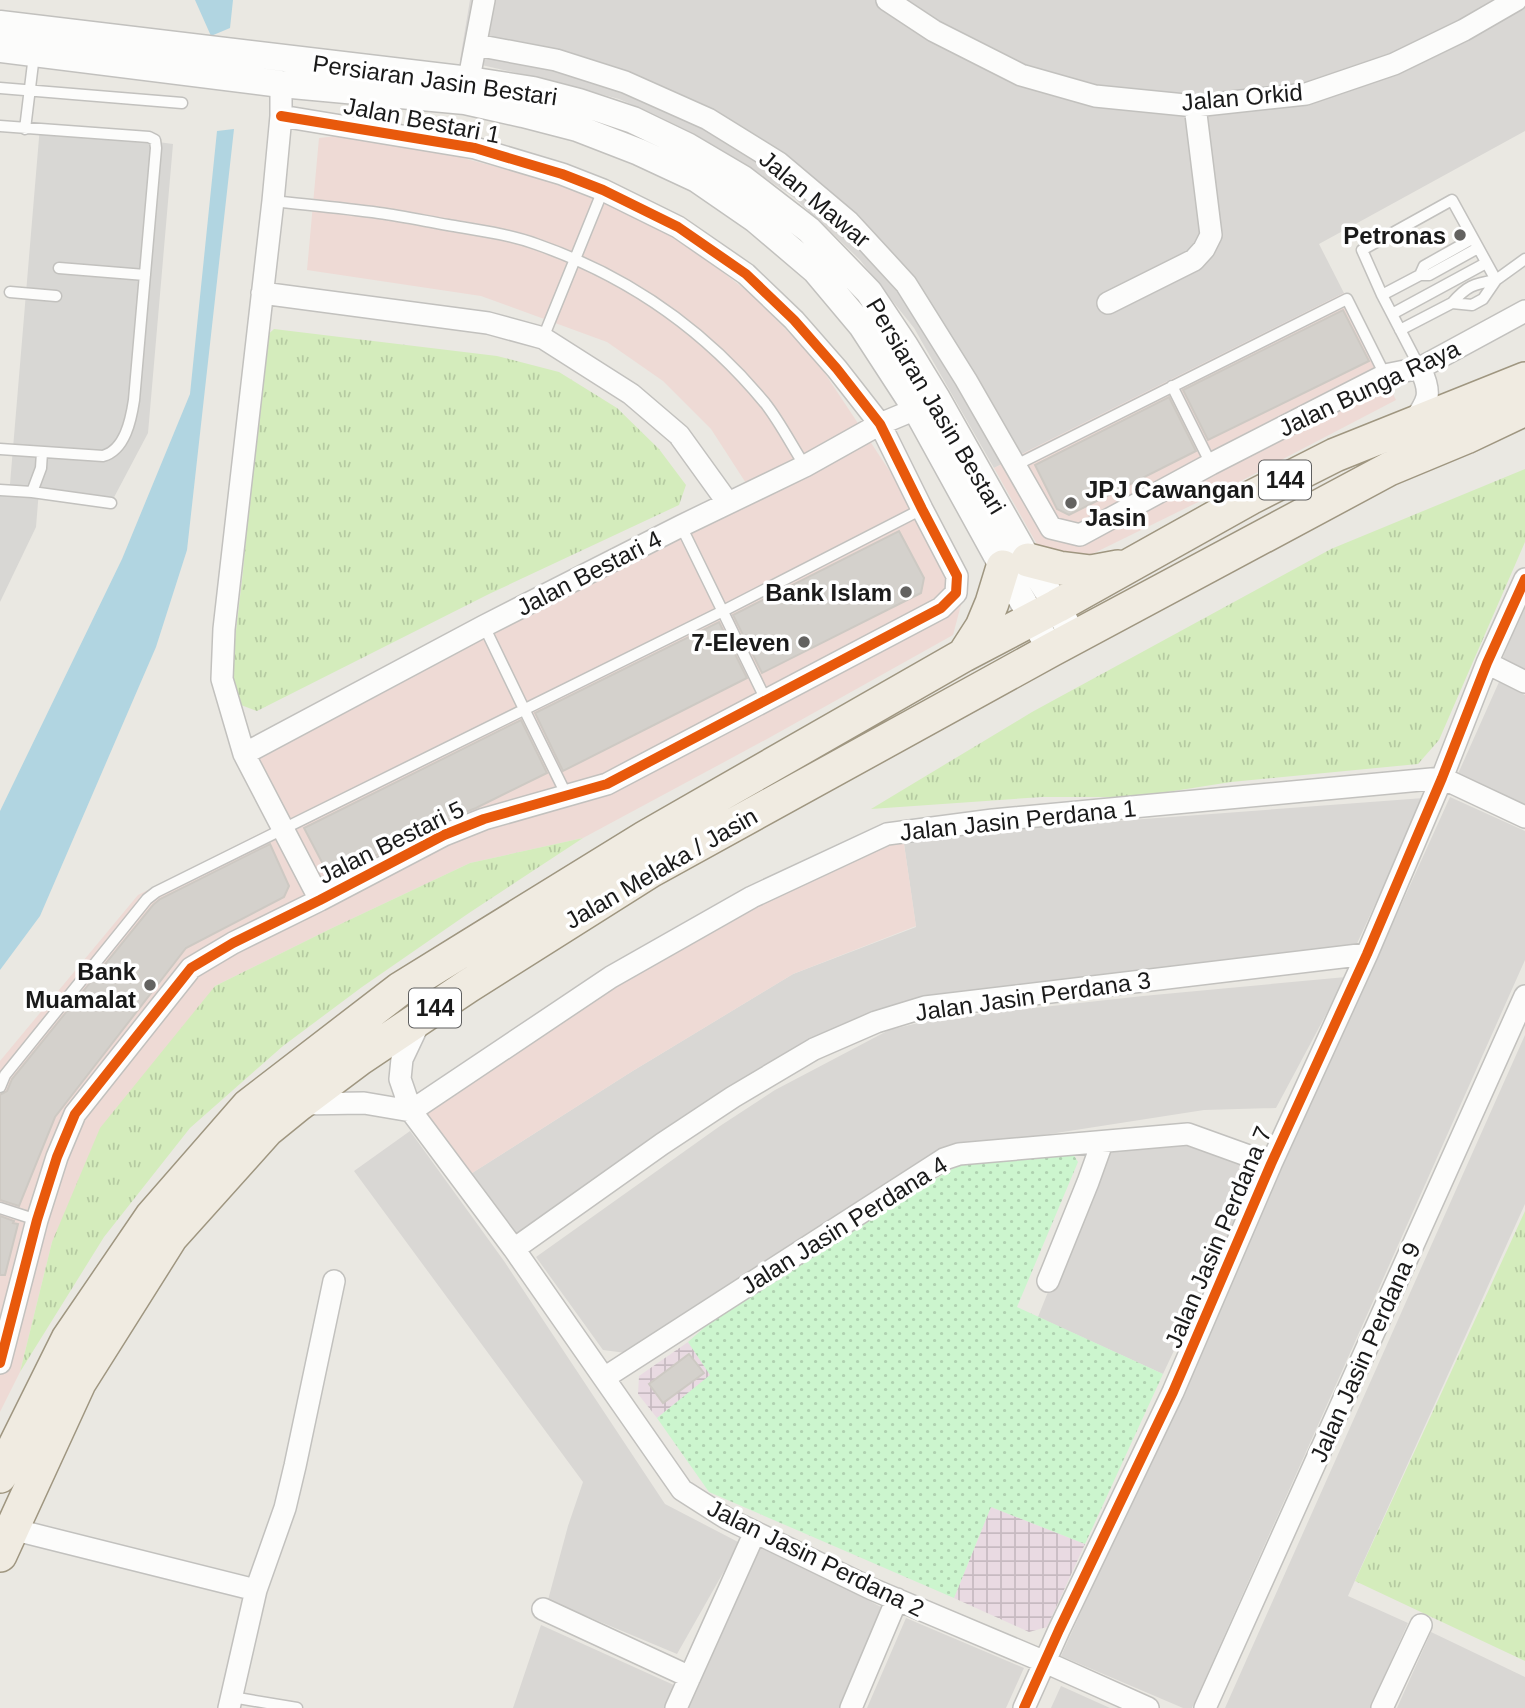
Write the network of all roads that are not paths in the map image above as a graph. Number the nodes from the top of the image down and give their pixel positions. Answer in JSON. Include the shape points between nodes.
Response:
{"nodes":[{"id":1,"x":484,"y":0,"type":"edge"},
{"id":2,"x":887,"y":0,"type":"edge"},
{"id":3,"x":1516,"y":0,"type":"edge"},
{"id":4,"x":0,"y":24,"type":"edge"},
{"id":5,"x":476,"y":45,"type":"junction"},
{"id":6,"x":0,"y":49,"type":"edge"},
{"id":7,"x":34,"y":53,"type":"junction"},
{"id":8,"x":281,"y":84,"type":"junction"},
{"id":9,"x":0,"y":88,"type":"edge"},
{"id":10,"x":31,"y":90,"type":"junction"},
{"id":11,"x":467,"y":91,"type":"junction"},
{"id":12,"x":182,"y":103,"type":"dead end"},
{"id":13,"x":1195,"y":106,"type":"junction"},
{"id":14,"x":281,"y":116,"type":"junction"},
{"id":15,"x":0,"y":126,"type":"edge"},
{"id":16,"x":24,"y":129,"type":"junction"},
{"id":17,"x":603,"y":190,"type":"junction"},
{"id":18,"x":273,"y":201,"type":"junction"},
{"id":19,"x":1475,"y":243,"type":"junction"},
{"id":20,"x":1525,"y":259,"type":"edge"},
{"id":21,"x":575,"y":260,"type":"junction"},
{"id":22,"x":1486,"y":262,"type":"junction"},
{"id":23,"x":58,"y":268,"type":"dead end"},
{"id":24,"x":145,"y":275,"type":"junction"},
{"id":25,"x":1496,"y":280,"type":"junction"},
{"id":26,"x":10,"y":292,"type":"dead end"},
{"id":27,"x":262,"y":293,"type":"junction"},
{"id":28,"x":1382,"y":295,"type":"junction"},
{"id":29,"x":56,"y":296,"type":"dead end"},
{"id":30,"x":1108,"y":303,"type":"dead end"},
{"id":31,"x":1452,"y":303,"type":"junction"},
{"id":32,"x":1525,"y":311,"type":"edge"},
{"id":33,"x":1392,"y":314,"type":"junction"},
{"id":34,"x":1400,"y":330,"type":"junction"},
{"id":35,"x":543,"y":338,"type":"junction"},
{"id":36,"x":1420,"y":368,"type":"junction"},
{"id":37,"x":1385,"y":376,"type":"junction"},
{"id":38,"x":1525,"y":379,"type":"edge"},
{"id":39,"x":1172,"y":386,"type":"junction"},
{"id":40,"x":926,"y":403,"type":"junction"},
{"id":41,"x":1525,"y":409,"type":"edge"},
{"id":42,"x":880,"y":424,"type":"junction"},
{"id":43,"x":1410,"y":425,"type":"junction"},
{"id":44,"x":0,"y":449,"type":"edge"},
{"id":45,"x":42,"y":452,"type":"junction"},
{"id":46,"x":1016,"y":464,"type":"junction"},
{"id":47,"x":1210,"y":464,"type":"junction"},
{"id":48,"x":805,"y":466,"type":"junction"},
{"id":49,"x":0,"y":490,"type":"edge"},
{"id":50,"x":32,"y":492,"type":"junction"},
{"id":51,"x":111,"y":503,"type":"dead end"},
{"id":52,"x":728,"y":503,"type":"junction"},
{"id":53,"x":922,"y":509,"type":"junction"},
{"id":54,"x":681,"y":526,"type":"junction"},
{"id":55,"x":1015,"y":564,"type":"junction"},
{"id":56,"x":1128,"y":565,"type":"junction"},
{"id":57,"x":1525,"y":579,"type":"edge"},
{"id":58,"x":723,"y":611,"type":"junction"},
{"id":59,"x":1045,"y":612,"type":"junction"},
{"id":60,"x":485,"y":626,"type":"junction"},
{"id":61,"x":1062,"y":644,"type":"junction"},
{"id":62,"x":964,"y":655,"type":"junction"},
{"id":63,"x":1488,"y":663,"type":"junction"},
{"id":64,"x":1525,"y":682,"type":"edge"},
{"id":65,"x":766,"y":700,"type":"junction"},
{"id":66,"x":524,"y":709,"type":"junction"},
{"id":67,"x":244,"y":754,"type":"junction"},
{"id":68,"x":1442,"y":778,"type":"junction"},
{"id":69,"x":567,"y":796,"type":"junction"},
{"id":70,"x":1525,"y":817,"type":"edge"},
{"id":71,"x":283,"y":828,"type":"junction"},
{"id":72,"x":320,"y":900,"type":"junction"},
{"id":73,"x":1367,"y":954,"type":"junction"},
{"id":74,"x":1525,"y":996,"type":"edge"},
{"id":75,"x":423,"y":1016,"type":"junction"},
{"id":76,"x":0,"y":1087,"type":"edge"},
{"id":77,"x":299,"y":1104,"type":"junction"},
{"id":78,"x":411,"y":1111,"type":"junction"},
{"id":79,"x":1102,"y":1143,"type":"junction"},
{"id":80,"x":1271,"y":1164,"type":"junction"},
{"id":81,"x":0,"y":1208,"type":"edge"},
{"id":82,"x":37,"y":1220,"type":"junction"},
{"id":83,"x":514,"y":1249,"type":"junction"},
{"id":84,"x":334,"y":1281,"type":"dead end"},
{"id":85,"x":1048,"y":1281,"type":"dead end"},
{"id":86,"x":0,"y":1363,"type":"edge"},
{"id":87,"x":604,"y":1378,"type":"junction"},
{"id":88,"x":0,"y":1476,"type":"edge"},
{"id":89,"x":755,"y":1532,"type":"junction"},
{"id":90,"x":6,"y":1542,"type":"edge"},
{"id":91,"x":256,"y":1590,"type":"junction"},
{"id":92,"x":897,"y":1599,"type":"junction"},
{"id":93,"x":543,"y":1609,"type":"dead end"},
{"id":94,"x":1421,"y":1625,"type":"dead end"},
{"id":95,"x":1045,"y":1662,"type":"junction"},
{"id":96,"x":690,"y":1677,"type":"junction"},
{"id":97,"x":231,"y":1702,"type":"edge"},
{"id":98,"x":297,"y":1708,"type":"edge"},
{"id":99,"x":676,"y":1708,"type":"edge"},
{"id":100,"x":851,"y":1708,"type":"edge"},
{"id":101,"x":1024,"y":1708,"type":"edge"},
{"id":102,"x":1148,"y":1708,"type":"edge"},
{"id":103,"x":1205,"y":1708,"type":"edge"},
{"id":104,"x":1382,"y":1708,"type":"edge"}],
"edges":[{"from":1,"to":5,"type":"street"},
{"from":2,"to":13,"type":"street","name":"Jalan Orkid","via":[[934,32],[1021,75],[1095,96]]},
{"from":3,"to":13,"type":"street","name":"Jalan Orkid","via":[[1394,64],[1306,94]]},
{"from":4,"to":11,"type":"street","name":"Persiaran Jasin Bestari"},
{"from":5,"to":11,"type":"street"},
{"from":5,"to":46,"type":"street","name":"Jalan Mawar","via":[[555,60],[625,82],[708,119],[779,163],[849,222],[906,284]]},
{"from":6,"to":7,"type":"street","name":"Persiaran Jasin Bestari"},
{"from":7,"to":8,"type":"street","name":"Persiaran Jasin Bestari"},
{"from":7,"to":10,"type":"lane"},
{"from":8,"to":11,"type":"street","name":"Persiaran Jasin Bestari"},
{"from":8,"to":14,"type":"street"},
{"from":9,"to":10,"type":"lane"},
{"from":10,"to":12,"type":"lane"},
{"from":10,"to":16,"type":"lane"},
{"from":11,"to":40,"type":"street","name":"Persiaran Jasin Bestari","via":[[533,90],[579,102],[633,120],[743,179],[809,230],[869,292],[905,346]]},
{"from":13,"to":30,"type":"street","via":[[1211,234],[1194,260]]},
{"from":14,"to":17,"type":"street","name":"Jalan Bestari 1","via":[[475,148]]},
{"from":14,"to":18,"type":"street"},
{"from":15,"to":16,"type":"lane"},
{"from":16,"to":24,"type":"lane","via":[[155,140]]},
{"from":17,"to":21,"type":"lane"},
{"from":17,"to":42,"type":"street","name":"Jalan Bestari 1","via":[[678,227],[746,274],[794,320]]},
{"from":18,"to":21,"type":"lane","via":[[382,213],[491,233]]},
{"from":18,"to":27,"type":"street"},
{"from":19,"to":22,"type":"lane"},
{"from":19,"to":28,"type":"lane","via":[[1423,265],[1420,275]]},
{"from":19,"to":28,"type":"lane","via":[[1451,200],[1362,250]]},
{"from":20,"to":25,"type":"lane"},
{"from":21,"to":35,"type":"lane"},
{"from":21,"to":48,"type":"lane","via":[[633,287],[702,338],[767,406]]},
{"from":22,"to":25,"type":"lane"},
{"from":22,"to":33,"type":"lane"},
{"from":23,"to":24,"type":"lane"},
{"from":24,"to":45,"type":"lane","via":[[131,417],[118,449],[103,456]]},
{"from":25,"to":31,"type":"lane","via":[[1475,283]]},
{"from":25,"to":31,"type":"lane","via":[[1483,299],[1472,305]]},
{"from":26,"to":29,"type":"lane"},
{"from":27,"to":35,"type":"street","via":[[488,323]]},
{"from":27,"to":67,"type":"street","via":[[223,642],[222,679]]},
{"from":28,"to":33,"type":"lane"},
{"from":31,"to":34,"type":"lane"},
{"from":32,"to":36,"type":"street","name":"Jalan Bunga Raya"},
{"from":33,"to":34,"type":"lane"},
{"from":34,"to":36,"type":"lane"},
{"from":35,"to":52,"type":"street","via":[[631,394],[679,435]]},
{"from":36,"to":37,"type":"street","name":"Jalan Bunga Raya"},
{"from":36,"to":43,"type":"street","via":[[1427,383],[1426,404]]},
{"from":37,"to":39,"type":"lane","via":[[1347,299]]},
{"from":37,"to":47,"type":"street","name":"Jalan Bunga Raya"},
{"from":38,"to":43,"type":"main road","name":"Jalan Melaka / Jasin","number":"144"},
{"from":39,"to":46,"type":"lane"},
{"from":39,"to":47,"type":"lane"},
{"from":40,"to":42,"type":"street","name":"Jalan Bestari 4"},
{"from":40,"to":55,"type":"street","name":"Persiaran Jasin Bestari"},
{"from":41,"to":61,"type":"main road","name":"Jalan Melaka / Jasin","number":"144","via":[[1389,469]]},
{"from":42,"to":48,"type":"street","name":"Jalan Bestari 4"},
{"from":42,"to":53,"type":"street","name":"Jalan Bestari 5"},
{"from":43,"to":56,"type":"main road","name":"Jalan Melaka / Jasin","number":"144","via":[[1335,455]]},
{"from":44,"to":45,"type":"lane"},
{"from":45,"to":50,"type":"lane"},
{"from":46,"to":47,"type":"street","name":"Jalan Bunga Raya","via":[[1051,528],[1080,535]]},
{"from":48,"to":52,"type":"street","name":"Jalan Bestari 4"},
{"from":49,"to":50,"type":"lane"},
{"from":50,"to":51,"type":"lane"},
{"from":52,"to":54,"type":"street","name":"Jalan Bestari 4"},
{"from":53,"to":58,"type":"lane"},
{"from":53,"to":65,"type":"street","name":"Jalan Bestari 5","via":[[957,576],[956,593],[941,608]]},
{"from":54,"to":58,"type":"lane"},
{"from":54,"to":60,"type":"street","name":"Jalan Bestari 4"},
{"from":55,"to":56,"type":"main road","via":[[1091,572]]},
{"from":55,"to":59,"type":"street","name":"Persiaran Jasin Bestari"},
{"from":55,"to":62,"type":"main road"},
{"from":56,"to":59,"type":"main road","name":"Jalan Melaka / Jasin","number":"144"},
{"from":57,"to":63,"type":"street"},
{"from":58,"to":65,"type":"lane"},
{"from":58,"to":66,"type":"lane"},
{"from":59,"to":61,"type":"street","name":"Persiaran Jasin Bestari"},
{"from":59,"to":62,"type":"main road","name":"Jalan Melaka / Jasin","number":"144"},
{"from":60,"to":66,"type":"lane"},
{"from":60,"to":67,"type":"street","name":"Jalan Bestari 4"},
{"from":61,"to":75,"type":"main road","name":"Jalan Melaka / Jasin","number":"144","via":[[650,870]]},
{"from":62,"to":88,"type":"main road","name":"Jalan Melaka / Jasin","number":"144","via":[[646,837],[400,989],[248,1106],[152,1216],[68,1339]]},
{"from":63,"to":64,"type":"street"},
{"from":63,"to":68,"type":"street"},
{"from":65,"to":69,"type":"street","name":"Jalan Bestari 5","via":[[607,784]]},
{"from":66,"to":69,"type":"lane"},
{"from":66,"to":71,"type":"lane"},
{"from":67,"to":71,"type":"street"},
{"from":68,"to":70,"type":"street"},
{"from":68,"to":73,"type":"street","name":"Jalan Jasin Perdana 7"},
{"from":68,"to":78,"type":"street","name":"Jalan Jasin Perdana 1","via":[[887,834],[752,897],[611,977]]},
{"from":69,"to":72,"type":"street","name":"Jalan Bestari 5","via":[[444,835]]},
{"from":71,"to":72,"type":"street"},
{"from":71,"to":76,"type":"lane","via":[[147,899]]},
{"from":72,"to":82,"type":"street","name":"Jalan Bestari 5","via":[[191,968],[75,1114]]},
{"from":73,"to":80,"type":"street","name":"Jalan Jasin Perdana 7"},
{"from":73,"to":83,"type":"street","name":"Jalan Jasin Perdana 3","via":[[925,1007],[876,1022],[814,1049],[733,1097]]},
{"from":74,"to":103,"type":"street","name":"Jalan Jasin Perdana 9"},
{"from":75,"to":77,"type":"main road","name":"Jalan Melaka / Jasin","number":"144"},
{"from":75,"to":78,"type":"street","name":"Jalan Jasin Perdana 2","via":[[402,1059],[400,1079]]},
{"from":77,"to":78,"type":"street","via":[[364,1103]]},
{"from":77,"to":90,"type":"main road","name":"Jalan Melaka / Jasin","number":"144","via":[[267,1130],[171,1237],[79,1383]]},
{"from":78,"to":83,"type":"street","name":"Jalan Jasin Perdana 2"},
{"from":79,"to":80,"type":"street","name":"Jalan Jasin Perdana 4","via":[[1188,1134]]},
{"from":79,"to":85,"type":"street"},
{"from":79,"to":87,"type":"street","name":"Jalan Jasin Perdana 4","via":[[959,1154],[944,1160]]},
{"from":80,"to":95,"type":"street","name":"Jalan Jasin Perdana 7","via":[[1173,1392]]},
{"from":81,"to":82,"type":"lane"},
{"from":82,"to":86,"type":"street","name":"Jalan Bestari 5"},
{"from":83,"to":87,"type":"street","name":"Jalan Jasin Perdana 2"},
{"from":84,"to":91,"type":"street","via":[[285,1508]]},
{"from":87,"to":89,"type":"street","name":"Jalan Jasin Perdana 2","via":[[682,1490]]},
{"from":89,"to":92,"type":"street","name":"Jalan Jasin Perdana 2"},
{"from":89,"to":96,"type":"street"},
{"from":90,"to":91,"type":"street"},
{"from":91,"to":97,"type":"street"},
{"from":92,"to":95,"type":"street","name":"Jalan Jasin Perdana 2"},
{"from":92,"to":100,"type":"street"},
{"from":93,"to":96,"type":"street"},
{"from":94,"to":104,"type":"street"},
{"from":95,"to":101,"type":"street","name":"Jalan Jasin Perdana 7"},
{"from":95,"to":102,"type":"street","name":"Jalan Jasin Perdana 2"},
{"from":96,"to":99,"type":"street"},
{"from":97,"to":98,"type":"lane"}]}
